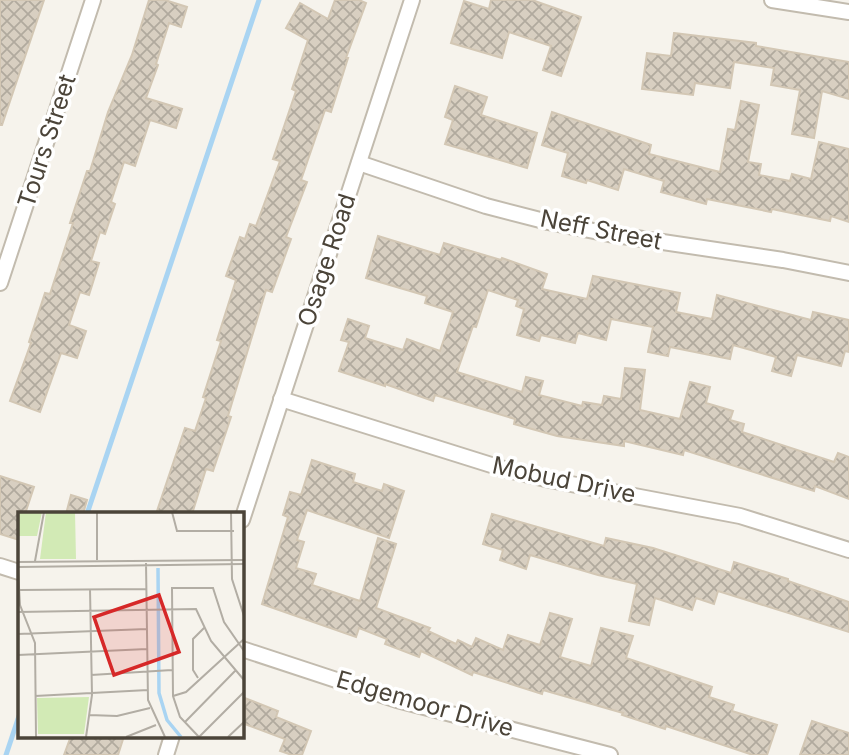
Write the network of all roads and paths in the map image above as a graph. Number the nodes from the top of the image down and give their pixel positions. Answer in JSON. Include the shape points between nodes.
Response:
{"nodes":[{"id":1,"x":93,"y":0,"type":"edge"},
{"id":2,"x":412,"y":0,"type":"edge"},
{"id":3,"x":772,"y":0,"type":"edge"},
{"id":4,"x":849,"y":12,"type":"edge"},
{"id":5,"x":359,"y":163,"type":"junction"},
{"id":6,"x":849,"y":273,"type":"edge"},
{"id":7,"x":0,"y":283,"type":"edge"},
{"id":8,"x":281,"y":399,"type":"junction"},
{"id":9,"x":243,"y":517,"type":"edge"},
{"id":10,"x":849,"y":550,"type":"edge"},
{"id":11,"x":0,"y":566,"type":"edge"},
{"id":12,"x":18,"y":572,"type":"edge"},
{"id":13,"x":243,"y":649,"type":"edge"},
{"id":14,"x":171,"y":738,"type":"edge"},
{"id":15,"x":166,"y":755,"type":"edge"},
{"id":16,"x":610,"y":755,"type":"edge"}],
"edges":[{"from":1,"to":7,"type":"street","name":"Tours Street"},
{"from":2,"to":5,"type":"street","name":"Osage Road"},
{"from":3,"to":4,"type":"street"},
{"from":5,"to":6,"type":"street","name":"Neff Street","via":[[548,222]]},
{"from":5,"to":8,"type":"street","name":"Osage Road"},
{"from":8,"to":9,"type":"street","name":"Osage Road"},
{"from":8,"to":10,"type":"street","name":"Mobud Drive","via":[[504,469],[740,516]]},
{"from":11,"to":12,"type":"street"},
{"from":13,"to":16,"type":"street","name":"Edgemoor Drive","via":[[397,700]]},
{"from":14,"to":15,"type":"street"}]}
